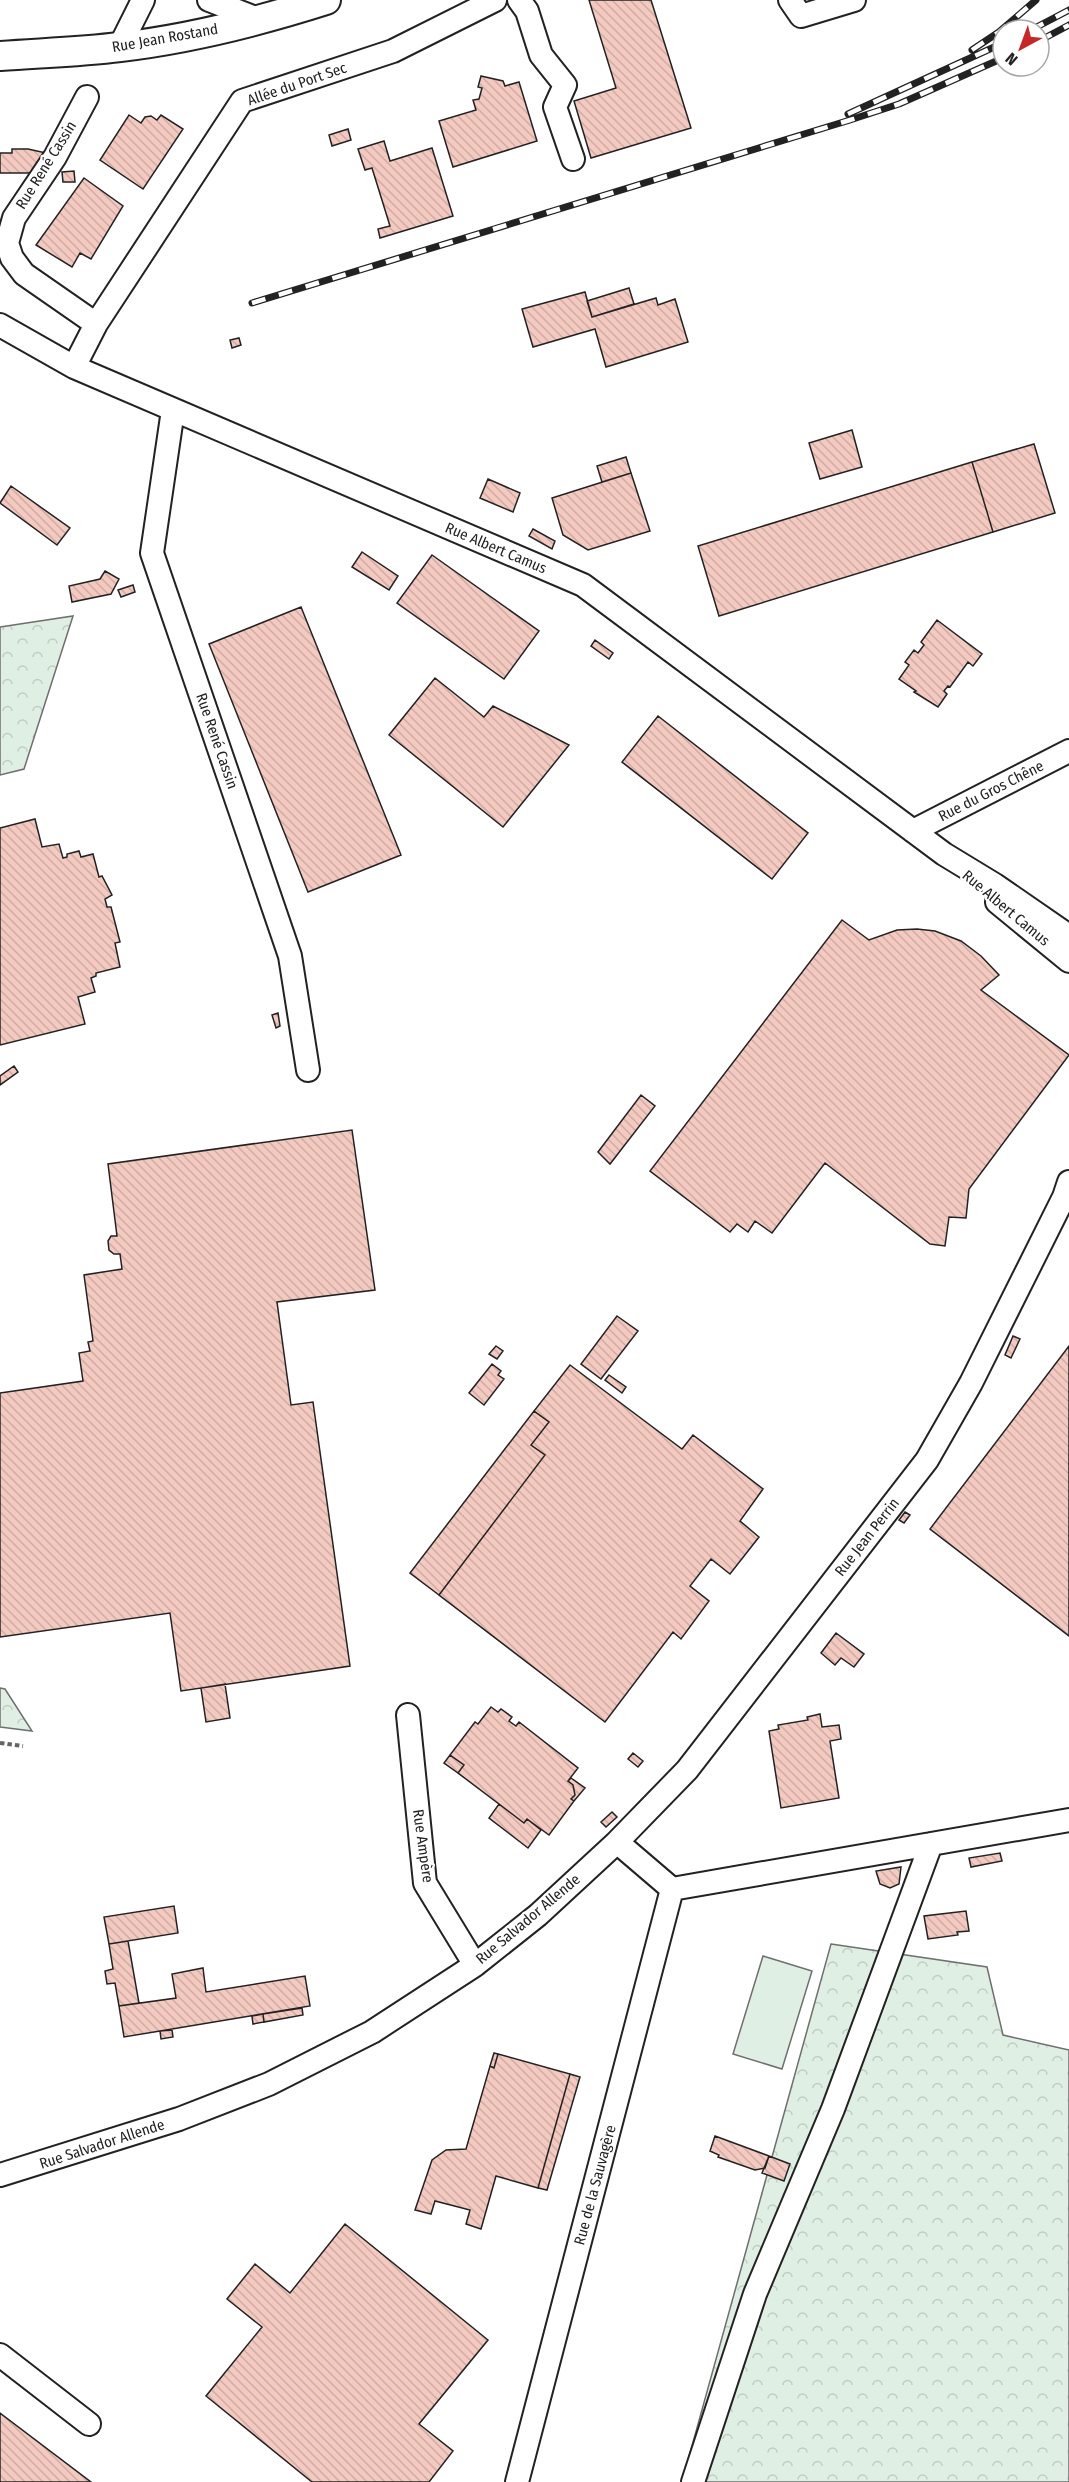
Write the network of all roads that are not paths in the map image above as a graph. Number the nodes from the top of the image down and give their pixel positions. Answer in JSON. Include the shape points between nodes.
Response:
{"nodes":[{"id":1,"x":143,"y":0,"type":"edge"},
{"id":2,"x":209,"y":0,"type":"edge"},
{"id":3,"x":326,"y":0,"type":"edge"},
{"id":4,"x":495,"y":0,"type":"edge"},
{"id":5,"x":519,"y":0,"type":"edge"},
{"id":6,"x":790,"y":0,"type":"edge"},
{"id":7,"x":854,"y":0,"type":"edge"},
{"id":8,"x":258,"y":19,"type":"junction"},
{"id":9,"x":119,"y":48,"type":"junction"},
{"id":10,"x":0,"y":56,"type":"edge"},
{"id":11,"x":87,"y":97,"type":"dead end"},
{"id":12,"x":573,"y":159,"type":"dead end"},
{"id":13,"x":96,"y":324,"type":"junction"},
{"id":14,"x":0,"y":325,"type":"edge"},
{"id":15,"x":74,"y":368,"type":"junction"},
{"id":16,"x":172,"y":410,"type":"junction"},
{"id":17,"x":1069,"y":751,"type":"edge"},
{"id":18,"x":913,"y":831,"type":"junction"},
{"id":19,"x":944,"y":854,"type":"junction"},
{"id":20,"x":1069,"y":936,"type":"edge"},
{"id":21,"x":1069,"y":961,"type":"edge"},
{"id":22,"x":308,"y":1070,"type":"dead end"},
{"id":23,"x":1067,"y":1191,"type":"edge"},
{"id":24,"x":408,"y":1715,"type":"dead end"},
{"id":25,"x":1069,"y":1820,"type":"edge"},
{"id":26,"x":617,"y":1842,"type":"junction"},
{"id":27,"x":931,"y":1844,"type":"junction"},
{"id":28,"x":672,"y":1889,"type":"junction"},
{"id":29,"x":475,"y":1965,"type":"junction"},
{"id":30,"x":0,"y":2175,"type":"edge"},
{"id":31,"x":0,"y":2355,"type":"edge"},
{"id":32,"x":89,"y":2424,"type":"dead end"},
{"id":33,"x":517,"y":2482,"type":"edge"},
{"id":34,"x":693,"y":2482,"type":"edge"}],
"edges":[{"from":1,"to":9,"type":"street"},
{"from":2,"to":8,"type":"street"},
{"from":3,"to":8,"type":"main road","name":"Rue Jean Rostand"},
{"from":4,"to":13,"type":"street","name":"Allée du Port Sec","via":[[393,51],[242,101]]},
{"from":5,"to":12,"type":"street","via":[[527,11],[541,55],[565,85],[555,107]]},
{"from":6,"to":7,"type":"street","via":[[801,16]]},
{"from":8,"to":9,"type":"main road","name":"Rue Jean Rostand"},
{"from":9,"to":10,"type":"main road","name":"Rue Jean Rostand"},
{"from":11,"to":13,"type":"street","name":"Rue René Cassin","via":[[55,158],[14,218],[7,243],[24,274]]},
{"from":13,"to":15,"type":"street"},
{"from":14,"to":15,"type":"street","name":"Rue Albert Camus"},
{"from":15,"to":16,"type":"street","name":"Rue Albert Camus"},
{"from":16,"to":18,"type":"street","name":"Rue Albert Camus","via":[[583,585]]},
{"from":16,"to":22,"type":"street","name":"Rue René Cassin","via":[[152,553],[290,956]]},
{"from":17,"to":18,"type":"street","name":"Rue du Gros Chêne"},
{"from":18,"to":19,"type":"street","name":"Rue Albert Camus"},
{"from":19,"to":20,"type":"street","name":"Rue Albert Camus"},
{"from":19,"to":21,"type":"street","name":"Rue Albert Camus"},
{"from":23,"to":26,"type":"street","name":"Rue Jean Perrin","via":[[971,1383],[927,1460],[687,1770]]},
{"from":24,"to":29,"type":"street","name":"Rue Ampère","via":[[425,1883]]},
{"from":25,"to":27,"type":"street"},
{"from":26,"to":28,"type":"street"},
{"from":26,"to":29,"type":"street","name":"Rue Salvador Allende","via":[[538,1915]]},
{"from":27,"to":28,"type":"street"},
{"from":27,"to":34,"type":"street","via":[[833,2109],[754,2294]]},
{"from":28,"to":33,"type":"street","name":"Rue de la Sauvagère"},
{"from":29,"to":30,"type":"street","name":"Rue Salvador Allende","via":[[372,2032],[269,2084],[179,2119]]},
{"from":31,"to":32,"type":"street"}]}
